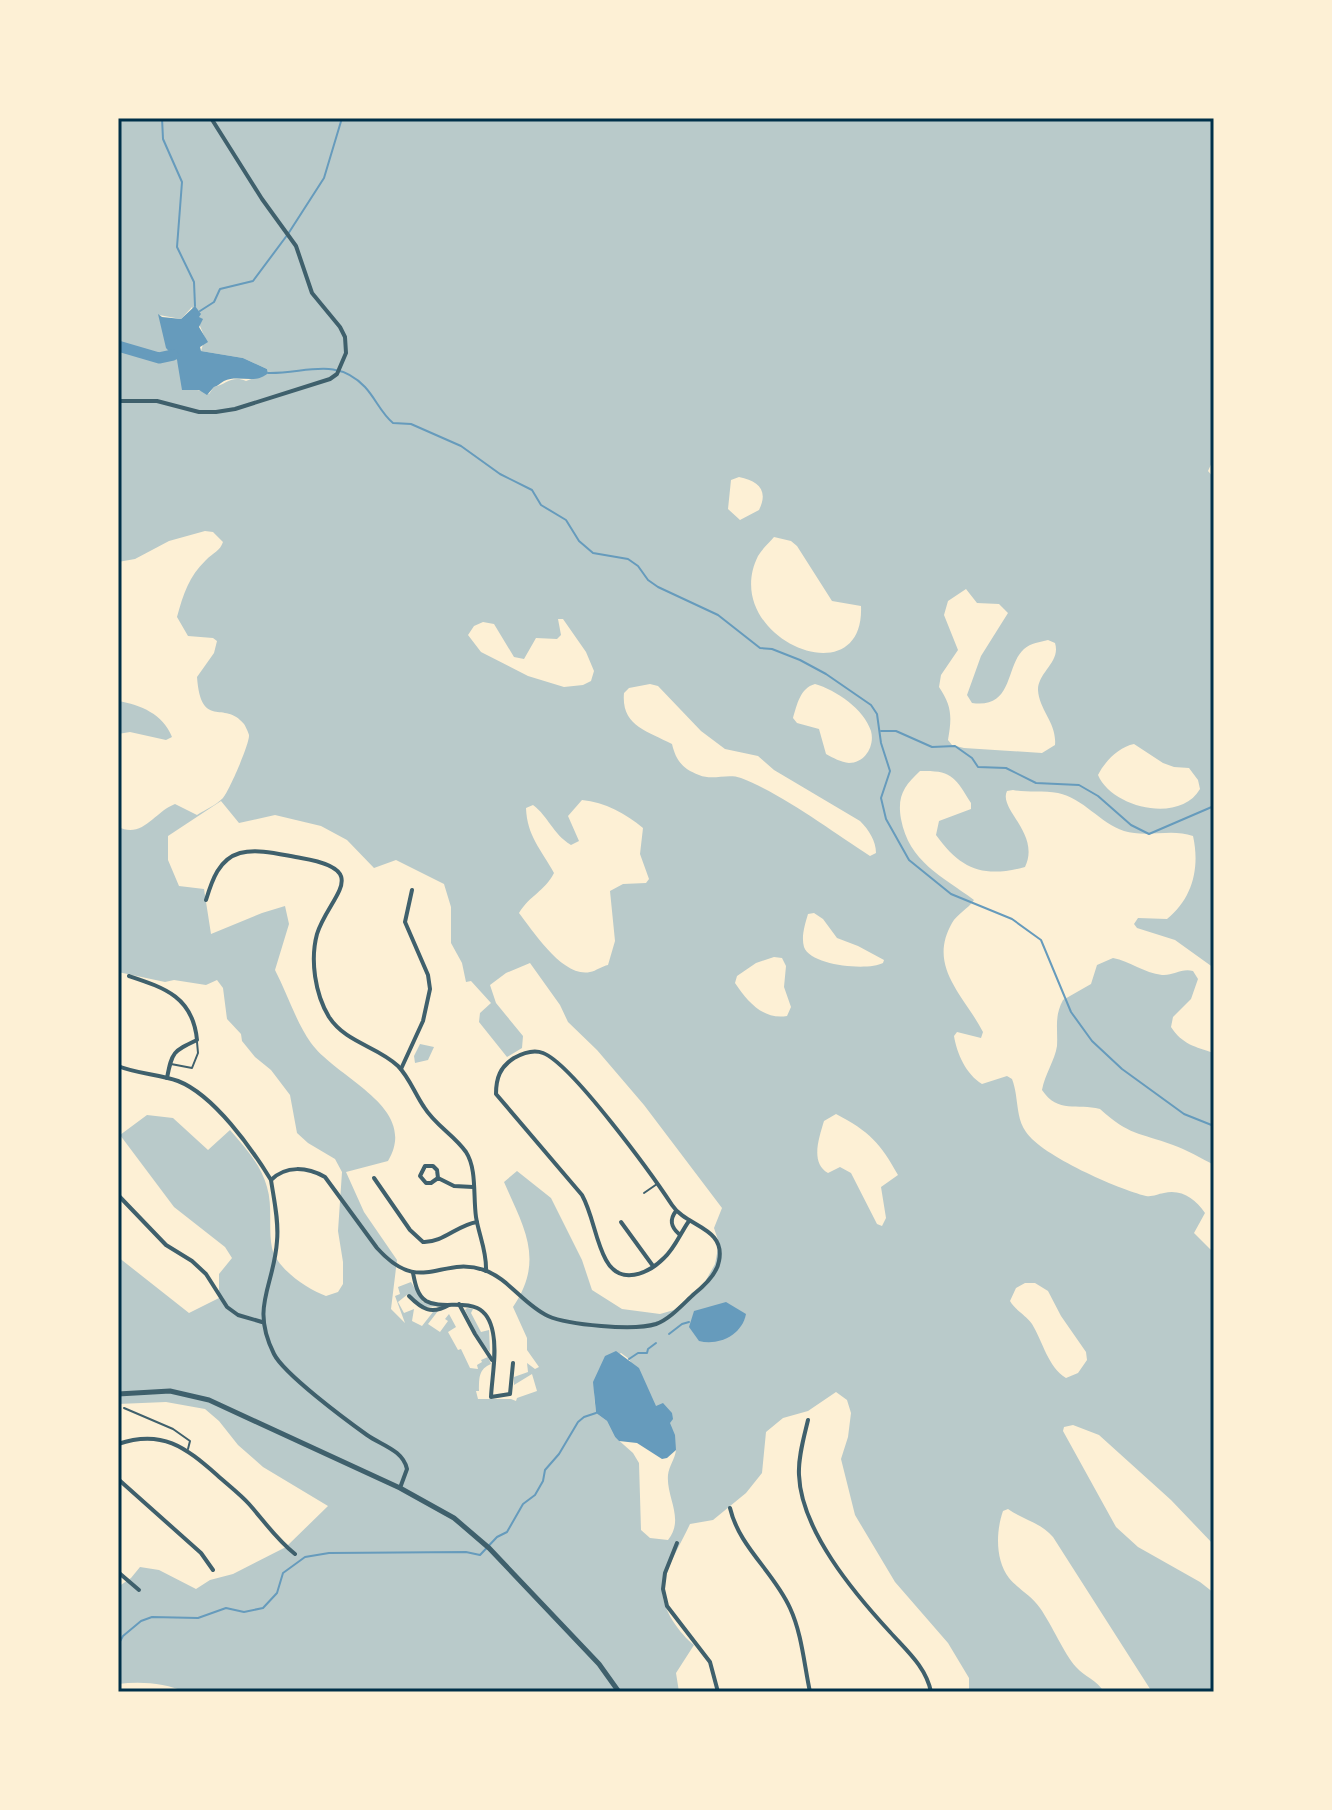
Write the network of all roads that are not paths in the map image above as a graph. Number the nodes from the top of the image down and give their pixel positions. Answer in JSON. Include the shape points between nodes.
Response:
{"nodes":[{"id":1,"x":211,"y":118,"type":"edge"},
{"id":2,"x":118,"y":401,"type":"edge"},
{"id":3,"x":412,"y":890,"type":"dead end"},
{"id":4,"x":206,"y":900,"type":"dead end"},
{"id":5,"x":129,"y":976,"type":"dead end"},
{"id":6,"x":197,"y":1040,"type":"junction"},
{"id":7,"x":170,"y":1064,"type":"junction"},
{"id":8,"x":118,"y":1066,"type":"edge"},
{"id":9,"x":401,"y":1069,"type":"junction"},
{"id":10,"x":167,"y":1078,"type":"junction"},
{"id":11,"x":374,"y":1178,"type":"dead end"},
{"id":12,"x":438,"y":1178,"type":"junction"},
{"id":13,"x":271,"y":1180,"type":"junction"},
{"id":14,"x":658,"y":1183,"type":"junction"},
{"id":15,"x":473,"y":1187,"type":"junction"},
{"id":16,"x":644,"y":1193,"type":"dead end"},
{"id":17,"x":118,"y":1195,"type":"edge"},
{"id":18,"x":676,"y":1211,"type":"junction"},
{"id":19,"x":689,"y":1221,"type":"junction"},
{"id":20,"x":477,"y":1222,"type":"junction"},
{"id":21,"x":621,"y":1222,"type":"dead end"},
{"id":22,"x":679,"y":1234,"type":"junction"},
{"id":23,"x":653,"y":1266,"type":"junction"},
{"id":24,"x":486,"y":1271,"type":"junction"},
{"id":25,"x":413,"y":1273,"type":"junction"},
{"id":26,"x":409,"y":1296,"type":"dead end"},
{"id":27,"x":451,"y":1303,"type":"junction"},
{"id":28,"x":459,"y":1304,"type":"junction"},
{"id":29,"x":262,"y":1322,"type":"junction"},
{"id":30,"x":492,"y":1360,"type":"junction"},
{"id":31,"x":513,"y":1363,"type":"dead end"},
{"id":32,"x":118,"y":1394,"type":"edge"},
{"id":33,"x":124,"y":1408,"type":"dead end"},
{"id":34,"x":808,"y":1420,"type":"dead end"},
{"id":35,"x":118,"y":1444,"type":"edge"},
{"id":36,"x":187,"y":1449,"type":"junction"},
{"id":37,"x":118,"y":1479,"type":"edge"},
{"id":38,"x":400,"y":1488,"type":"junction"},
{"id":39,"x":730,"y":1508,"type":"dead end"},
{"id":40,"x":677,"y":1543,"type":"dead end"},
{"id":41,"x":295,"y":1554,"type":"dead end"},
{"id":42,"x":213,"y":1570,"type":"dead end"},
{"id":43,"x":118,"y":1572,"type":"edge"},
{"id":44,"x":139,"y":1590,"type":"dead end"},
{"id":45,"x":619,"y":1692,"type":"edge"},
{"id":46,"x":718,"y":1692,"type":"edge"},
{"id":47,"x":810,"y":1692,"type":"edge"},
{"id":48,"x":931,"y":1692,"type":"edge"}],
"edges":[{"from":1,"to":2,"type":"street","via":[[296,246],[312,293],[340,327],[346,346],[343,361],[330,379],[235,409],[199,412],[157,401]]},
{"from":3,"to":9,"type":"street","via":[[406,929],[430,989],[423,1021]]},
{"from":4,"to":9,"type":"street","via":[[220,867],[240,853],[310,860],[336,870],[340,892],[314,947],[324,1005],[348,1036]]},
{"from":5,"to":6,"type":"street","via":[[176,995]]},
{"from":6,"to":7,"type":"street","via":[[176,1050]]},
{"from":6,"to":7,"type":"lane","via":[[192,1068]]},
{"from":7,"to":10,"type":"street"},
{"from":8,"to":10,"type":"street"},
{"from":9,"to":15,"type":"street","via":[[432,1119],[466,1152]]},
{"from":10,"to":13,"type":"street","via":[[206,1099]]},
{"from":11,"to":20,"type":"street","via":[[423,1242]]},
{"from":12,"to":12,"type":"street","via":[[433,1166],[421,1170],[426,1183]]},
{"from":12,"to":15,"type":"street"},
{"from":13,"to":25,"type":"street","via":[[295,1169],[325,1177],[387,1259]]},
{"from":13,"to":29,"type":"street","via":[[277,1244]]},
{"from":14,"to":16,"type":"lane"},
{"from":14,"to":18,"type":"street"},
{"from":14,"to":23,"type":"street","via":[[552,1058],[527,1052],[498,1074],[496,1094],[582,1195],[612,1269],[630,1276]]},
{"from":15,"to":20,"type":"street"},
{"from":17,"to":29,"type":"street","via":[[166,1245],[206,1274],[227,1307]]},
{"from":18,"to":19,"type":"street"},
{"from":18,"to":22,"type":"street","via":[[671,1219]]},
{"from":19,"to":22,"type":"street"},
{"from":19,"to":24,"type":"street","via":[[718,1242],[718,1266],[702,1287],[655,1324],[627,1328],[559,1320],[535,1309]]},
{"from":20,"to":24,"type":"street"},
{"from":21,"to":23,"type":"street"},
{"from":22,"to":23,"type":"street"},
{"from":24,"to":25,"type":"street"},
{"from":25,"to":27,"type":"street","via":[[423,1299]]},
{"from":26,"to":27,"type":"street","via":[[429,1310]]},
{"from":27,"to":28,"type":"street"},
{"from":28,"to":30,"type":"street"},
{"from":28,"to":30,"type":"street","via":[[487,1318],[493,1332]]},
{"from":29,"to":38,"type":"street","via":[[276,1358],[290,1374],[401,1455],[407,1469]]},
{"from":30,"to":31,"type":"street","via":[[491,1397],[510,1394]]},
{"from":32,"to":38,"type":"street","via":[[170,1391],[209,1400]]},
{"from":33,"to":36,"type":"lane","via":[[178,1432],[191,1442]]},
{"from":34,"to":48,"type":"street","via":[[798,1472],[807,1513],[853,1593],[921,1666]]},
{"from":35,"to":36,"type":"street","via":[[159,1440]]},
{"from":36,"to":41,"type":"street"},
{"from":37,"to":42,"type":"street"},
{"from":38,"to":45,"type":"street","via":[[472,1531],[599,1664]]},
{"from":39,"to":47,"type":"street","via":[[745,1544],[790,1609]]},
{"from":40,"to":46,"type":"street","via":[[665,1573],[667,1606],[710,1662]]},
{"from":43,"to":44,"type":"street"}]}
